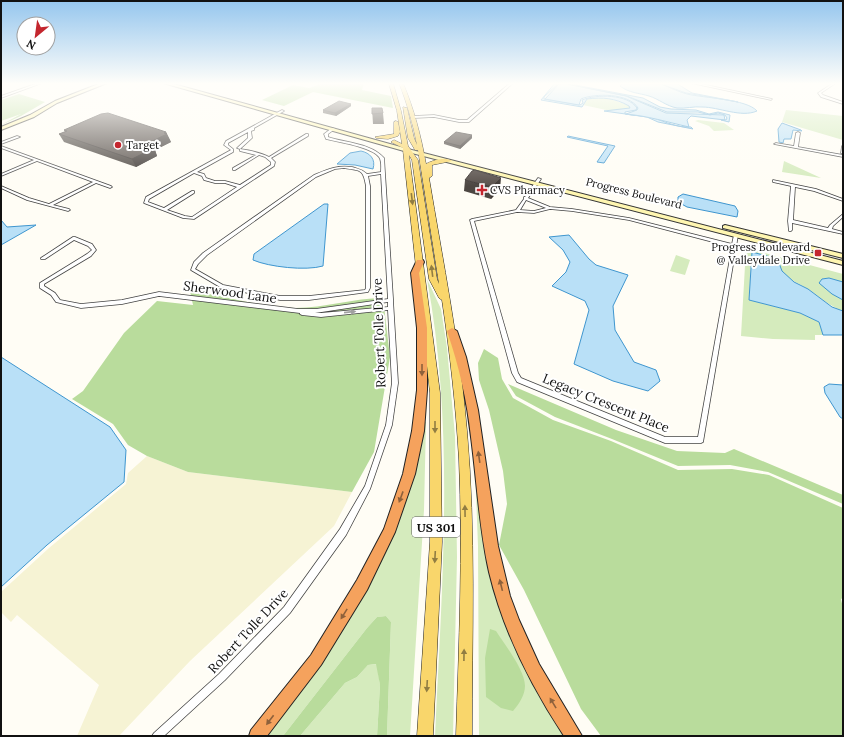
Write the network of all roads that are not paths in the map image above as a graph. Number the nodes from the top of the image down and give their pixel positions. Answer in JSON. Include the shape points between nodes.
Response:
{"nodes":[{"id":1,"x":18,"y":117,"type":"edge"},
{"id":2,"x":29,"y":117,"type":"edge"},
{"id":3,"x":271,"y":117,"type":"edge"},
{"id":4,"x":273,"y":117,"type":"edge"},
{"id":5,"x":284,"y":117,"type":"edge"},
{"id":6,"x":306,"y":117,"type":"edge"},
{"id":7,"x":398,"y":117,"type":"edge"},
{"id":8,"x":401,"y":117,"type":"edge"},
{"id":9,"x":406,"y":117,"type":"edge"},
{"id":10,"x":414,"y":117,"type":"edge"},
{"id":11,"x":439,"y":117,"type":"edge"},
{"id":12,"x":472,"y":117,"type":"edge"},
{"id":13,"x":1,"y":126,"type":"edge"},
{"id":14,"x":1,"y":129,"type":"edge"},
{"id":15,"x":333,"y":130,"type":"junction"},
{"id":16,"x":798,"y":133,"type":"dead end"},
{"id":17,"x":307,"y":135,"type":"dead end"},
{"id":18,"x":18,"y":137,"type":"dead end"},
{"id":19,"x":378,"y":137,"type":"junction"},
{"id":20,"x":394,"y":142,"type":"joint"},
{"id":21,"x":1,"y":143,"type":"edge"},
{"id":22,"x":776,"y":144,"type":"dead end"},
{"id":23,"x":1,"y":147,"type":"edge"},
{"id":24,"x":843,"y":147,"type":"edge"},
{"id":25,"x":796,"y":148,"type":"junction"},
{"id":26,"x":240,"y":149,"type":"junction"},
{"id":27,"x":412,"y":149,"type":"junction"},
{"id":28,"x":232,"y":150,"type":"junction"},
{"id":29,"x":843,"y":153,"type":"edge"},
{"id":30,"x":259,"y":154,"type":"junction"},
{"id":31,"x":843,"y":156,"type":"edge"},
{"id":32,"x":269,"y":158,"type":"junction"},
{"id":33,"x":37,"y":160,"type":"junction"},
{"id":34,"x":449,"y":161,"type":"junction"},
{"id":35,"x":234,"y":169,"type":"dead end"},
{"id":36,"x":193,"y":172,"type":"junction"},
{"id":37,"x":383,"y":173,"type":"junction"},
{"id":38,"x":366,"y":175,"type":"junction"},
{"id":39,"x":1,"y":176,"type":"edge"},
{"id":40,"x":537,"y":181,"type":"junction"},
{"id":41,"x":774,"y":181,"type":"dead end"},
{"id":42,"x":96,"y":182,"type":"junction"},
{"id":43,"x":793,"y":185,"type":"junction"},
{"id":44,"x":110,"y":187,"type":"dead end"},
{"id":45,"x":241,"y":187,"type":"junction"},
{"id":46,"x":3,"y":188,"type":"edge"},
{"id":47,"x":553,"y":188,"type":"junction"},
{"id":48,"x":1,"y":191,"type":"edge"},
{"id":49,"x":193,"y":192,"type":"dead end"},
{"id":50,"x":525,"y":198,"type":"junction"},
{"id":51,"x":843,"y":200,"type":"edge"},
{"id":52,"x":51,"y":204,"type":"junction"},
{"id":53,"x":550,"y":208,"type":"junction"},
{"id":54,"x":68,"y":210,"type":"dead end"},
{"id":55,"x":164,"y":210,"type":"junction"},
{"id":56,"x":658,"y":210,"type":"junction"},
{"id":57,"x":517,"y":211,"type":"junction"},
{"id":58,"x":843,"y":215,"type":"edge"},
{"id":59,"x":790,"y":221,"type":"junction"},
{"id":60,"x":727,"y":227,"type":"junction"},
{"id":61,"x":790,"y":230,"type":"dead end"},
{"id":62,"x":830,"y":230,"type":"junction"},
{"id":63,"x":843,"y":233,"type":"edge"},
{"id":64,"x":736,"y":235,"type":"junction"},
{"id":65,"x":436,"y":239,"type":"junction"},
{"id":66,"x":734,"y":246,"type":"junction"},
{"id":67,"x":843,"y":256,"type":"edge"},
{"id":68,"x":43,"y":258,"type":"dead end"},
{"id":69,"x":420,"y":262,"type":"junction"},
{"id":70,"x":843,"y":263,"type":"edge"},
{"id":71,"x":391,"y":300,"type":"junction"},
{"id":72,"x":448,"y":306,"type":"junction"},
{"id":73,"x":391,"y":308,"type":"junction"},
{"id":74,"x":298,"y":311,"type":"junction"},
{"id":75,"x":452,"y":331,"type":"junction"},
{"id":76,"x":157,"y":736,"type":"edge"},
{"id":77,"x":257,"y":736,"type":"edge"},
{"id":78,"x":425,"y":736,"type":"edge"},
{"id":79,"x":464,"y":736,"type":"edge"},
{"id":80,"x":574,"y":736,"type":"edge"}],
"edges":[{"from":1,"to":13,"type":"main road"},
{"from":2,"to":14,"type":"main road"},
{"from":3,"to":28,"type":"street","via":[[227,142],[226,145]]},
{"from":4,"to":26,"type":"street","via":[[249,131],[250,138]]},
{"from":5,"to":15,"type":"main road"},
{"from":6,"to":19,"type":"main road"},
{"from":7,"to":19,"type":"main road","via":[[396,135]]},
{"from":8,"to":27,"type":"main road","number":"US 301"},
{"from":9,"to":27,"type":"main road"},
{"from":10,"to":27,"type":"main road","number":"US 301"},
{"from":11,"to":12,"type":"street","via":[[460,121],[468,121]]},
{"from":15,"to":27,"type":"main road"},
{"from":15,"to":37,"type":"street","name":"Robert Tolle Drive","via":[[326,134],[327,138],[380,155]]},
{"from":16,"to":25,"type":"street"},
{"from":17,"to":32,"type":"street"},
{"from":18,"to":21,"type":"street"},
{"from":19,"to":20,"type":"main road"},
{"from":20,"to":27,"type":"main road"},
{"from":22,"to":25,"type":"street"},
{"from":23,"to":33,"type":"street"},
{"from":24,"to":29,"type":"street"},
{"from":25,"to":31,"type":"street"},
{"from":26,"to":28,"type":"street"},
{"from":26,"to":30,"type":"street"},
{"from":27,"to":34,"type":"main road","name":"Progress Boulevard"},
{"from":27,"to":40,"type":"main road","name":"Progress Boulevard"},
{"from":27,"to":65,"type":"main road","number":"US 301"},
{"from":27,"to":69,"type":"main road","number":"US 301","one_way":true},
{"from":72,"to":27,"type":"main road","one_way":true,"via":[[433,279]]},
{"from":28,"to":36,"type":"street"},
{"from":30,"to":32,"type":"street"},
{"from":30,"to":35,"type":"street"},
{"from":32,"to":45,"type":"street","via":[[273,165]]},
{"from":33,"to":39,"type":"street"},
{"from":33,"to":42,"type":"street"},
{"from":34,"to":40,"type":"main road","name":"Progress Boulevard"},
{"from":34,"to":65,"type":"main road","via":[[433,162],[428,165],[439,227]]},
{"from":36,"to":45,"type":"street","via":[[205,179]]},
{"from":36,"to":55,"type":"street","via":[[147,198],[146,203]]},
{"from":37,"to":38,"type":"street"},
{"from":37,"to":71,"type":"street","name":"Robert Tolle Drive"},
{"from":38,"to":38,"type":"street","via":[[369,270],[366,291],[309,298],[280,298],[222,286],[193,270],[205,254],[315,176],[334,168],[344,167],[361,170]]},
{"from":40,"to":47,"type":"main road","name":"Progress Boulevard"},
{"from":40,"to":50,"type":"street"},
{"from":40,"to":56,"type":"main road","name":"Progress Boulevard"},
{"from":41,"to":43,"type":"street"},
{"from":42,"to":44,"type":"street"},
{"from":42,"to":52,"type":"street"},
{"from":43,"to":51,"type":"street"},
{"from":43,"to":59,"type":"street"},
{"from":45,"to":55,"type":"street","via":[[193,218],[184,218]]},
{"from":46,"to":48,"type":"street"},
{"from":46,"to":52,"type":"street","via":[[28,199]]},
{"from":47,"to":56,"type":"main road","via":[[646,210]]},
{"from":47,"to":64,"type":"main road","name":"Progress Boulevard"},
{"from":49,"to":55,"type":"street"},
{"from":50,"to":53,"type":"street","name":"Legacy Crescent Place"},
{"from":50,"to":57,"type":"street"},
{"from":52,"to":54,"type":"street"},
{"from":53,"to":57,"type":"street","name":"Legacy Crescent Place","via":[[534,212]]},
{"from":53,"to":66,"type":"street","name":"Legacy Crescent Place","via":[[630,219]]},
{"from":56,"to":60,"type":"main road","name":"Progress Boulevard"},
{"from":57,"to":66,"type":"street","name":"Legacy Crescent Place","via":[[472,220],[514,373],[519,380],[665,440],[701,440]]},
{"from":58,"to":62,"type":"street"},
{"from":59,"to":61,"type":"street"},
{"from":59,"to":62,"type":"street"},
{"from":60,"to":64,"type":"main road"},
{"from":60,"to":67,"type":"main road","name":"Progress Boulevard"},
{"from":62,"to":63,"type":"street"},
{"from":64,"to":66,"type":"street","name":"Legacy Crescent Place"},
{"from":64,"to":70,"type":"main road","name":"Progress Boulevard"},
{"from":65,"to":72,"type":"main road","number":"US 301"},
{"from":68,"to":74,"type":"street","name":"Sherwood Lane","via":[[74,238],[90,245],[94,250],[42,283],[42,287],[54,294],[58,301],[81,306],[122,302],[159,294]]},
{"from":69,"to":77,"type":"highway","one_way":true,"via":[[415,273],[422,328],[422,390],[418,431],[409,474],[389,532],[362,585],[316,660]]},
{"from":69,"to":78,"type":"main road","number":"US 301","one_way":true,"via":[[435,393],[436,542]]},
{"from":71,"to":73,"type":"street","name":"Robert Tolle Drive"},
{"from":71,"to":74,"type":"street","name":"Sherwood Lane"},
{"from":72,"to":75,"type":"main road","number":"US 301"},
{"from":74,"to":73,"type":"street","name":"Sherwood Lane","one_way":true,"via":[[308,315],[321,315]]},
{"from":73,"to":76,"type":"street","name":"Robert Tolle Drive","via":[[395,383],[388,425],[368,487],[343,532],[287,610],[222,677]]},
{"from":79,"to":75,"type":"main road","number":"US 301","one_way":true,"via":[[464,462]]},
{"from":80,"to":75,"type":"highway","one_way":true,"via":[[540,680],[519,638],[504,598],[491,547],[468,383],[462,355]]}]}
